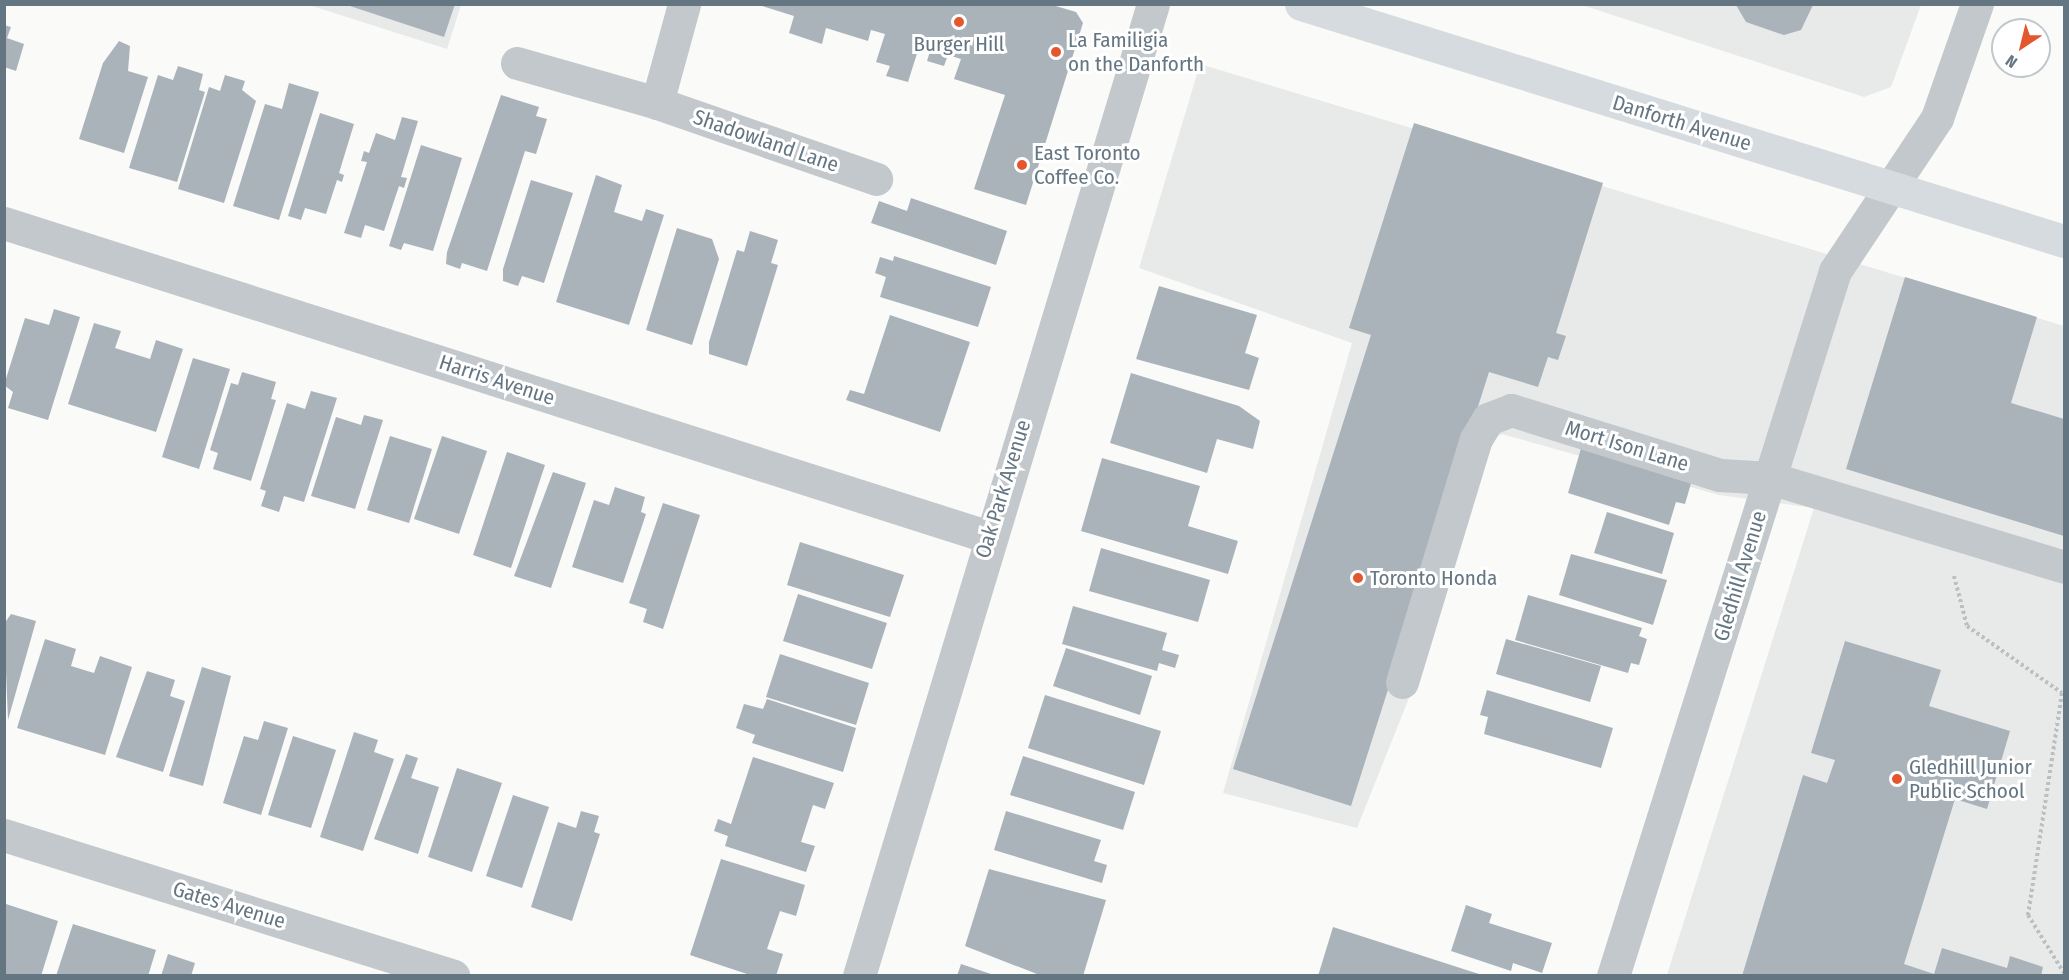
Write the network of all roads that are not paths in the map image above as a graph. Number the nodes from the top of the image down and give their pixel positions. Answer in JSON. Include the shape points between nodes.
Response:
{"nodes":[{"id":1,"x":684,"y":4,"type":"edge"},
{"id":2,"x":1153,"y":4,"type":"edge"},
{"id":3,"x":1301,"y":4,"type":"edge"},
{"id":4,"x":1977,"y":4,"type":"edge"},
{"id":5,"x":517,"y":63,"type":"dead end"},
{"id":6,"x":657,"y":103,"type":"junction"},
{"id":7,"x":876,"y":178,"type":"dead end"},
{"id":8,"x":1891,"y":188,"type":"junction"},
{"id":9,"x":4,"y":223,"type":"edge"},
{"id":10,"x":2064,"y":241,"type":"edge"},
{"id":11,"x":1770,"y":478,"type":"junction"},
{"id":12,"x":989,"y":537,"type":"junction"},
{"id":13,"x":2064,"y":567,"type":"edge"},
{"id":14,"x":1402,"y":682,"type":"dead end"},
{"id":15,"x":4,"y":835,"type":"edge"},
{"id":16,"x":453,"y":975,"type":"edge"},
{"id":17,"x":858,"y":975,"type":"edge"},
{"id":18,"x":1613,"y":975,"type":"edge"}],
"edges":[{"from":1,"to":6,"type":"street"},
{"from":2,"to":12,"type":"street","name":"Oak Park Avenue"},
{"from":3,"to":8,"type":"main road","name":"Danforth Avenue"},
{"from":4,"to":8,"type":"street","name":"Gledhill Avenue","via":[[1937,118]]},
{"from":5,"to":6,"type":"street","name":"Shadowland Lane"},
{"from":6,"to":7,"type":"street","name":"Shadowland Lane"},
{"from":8,"to":10,"type":"main road","name":"Danforth Avenue"},
{"from":8,"to":11,"type":"street","name":"Gledhill Avenue","via":[[1835,271]]},
{"from":9,"to":12,"type":"street","name":"Harris Avenue"},
{"from":11,"to":13,"type":"street","name":"Mort Ison Lane"},
{"from":11,"to":14,"type":"street","name":"Mort Ison Lane","via":[[1720,475],[1511,410],[1488,419],[1476,440]]},
{"from":11,"to":18,"type":"street","name":"Gledhill Avenue"},
{"from":12,"to":17,"type":"street","name":"Oak Park Avenue"},
{"from":15,"to":16,"type":"street","name":"Gates Avenue"}]}
